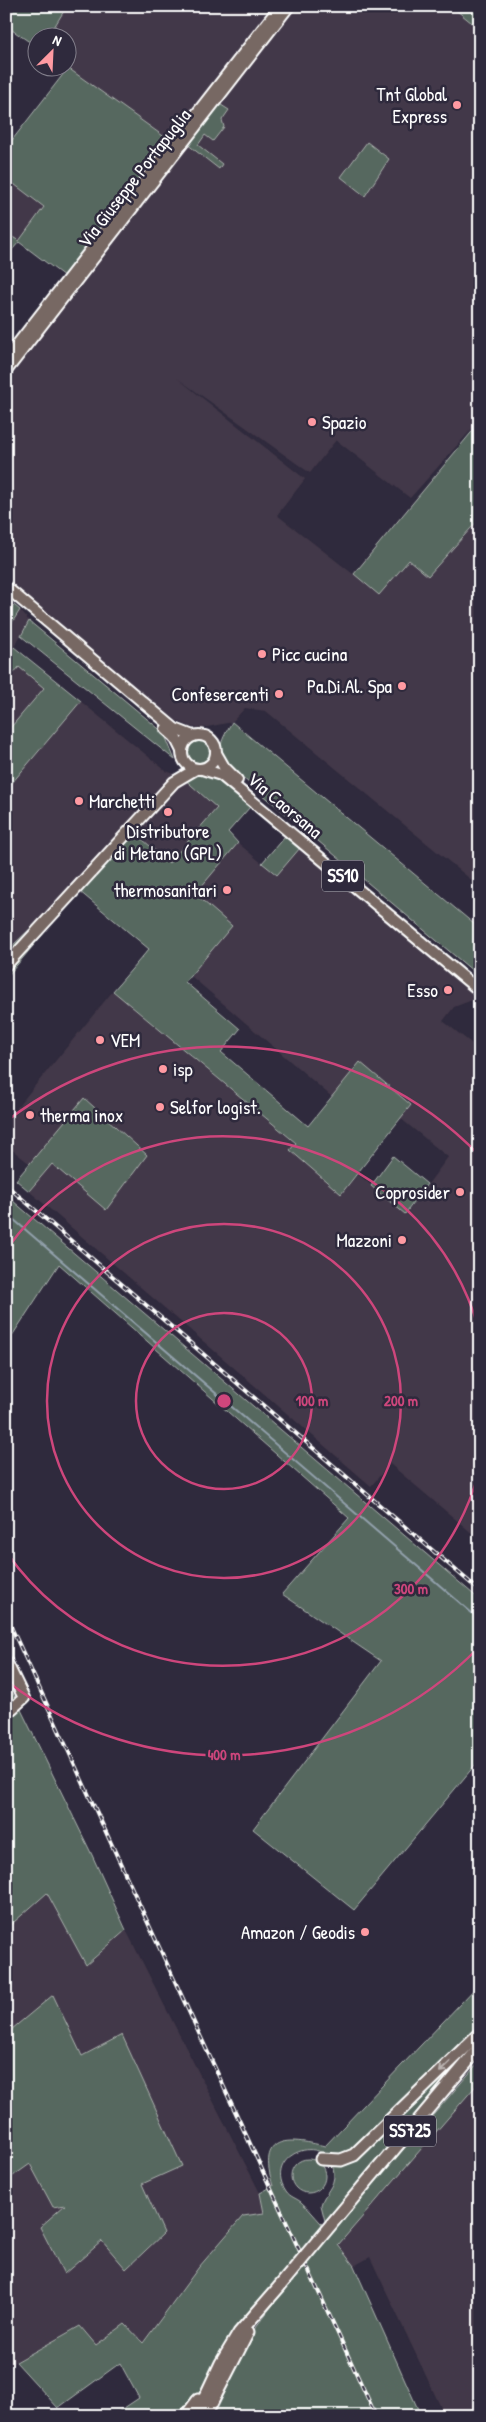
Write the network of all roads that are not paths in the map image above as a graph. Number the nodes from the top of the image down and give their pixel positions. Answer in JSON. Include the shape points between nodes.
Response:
{"nodes":[{"id":1,"x":280,"y":6,"type":"edge"},
{"id":2,"x":289,"y":6,"type":"edge"},
{"id":3,"x":6,"y":359,"type":"edge"},
{"id":4,"x":6,"y":371,"type":"edge"},
{"id":5,"x":6,"y":588,"type":"edge"},
{"id":6,"x":6,"y":596,"type":"edge"},
{"id":7,"x":193,"y":736,"type":"junction"},
{"id":8,"x":216,"y":754,"type":"junction"},
{"id":9,"x":183,"y":755,"type":"junction"},
{"id":10,"x":199,"y":769,"type":"junction"},
{"id":11,"x":174,"y":782,"type":"junction"},
{"id":12,"x":6,"y":965,"type":"edge"},
{"id":13,"x":480,"y":983,"type":"edge"},
{"id":14,"x":480,"y":991,"type":"edge"},
{"id":15,"x":6,"y":1661,"type":"edge"},
{"id":16,"x":6,"y":1714,"type":"edge"},
{"id":17,"x":480,"y":2033,"type":"edge"},
{"id":18,"x":480,"y":2048,"type":"edge"},
{"id":19,"x":322,"y":2159,"type":"dead end"},
{"id":20,"x":270,"y":2296,"type":"junction"},
{"id":21,"x":221,"y":2362,"type":"junction"},
{"id":22,"x":186,"y":2416,"type":"edge"},
{"id":23,"x":196,"y":2416,"type":"edge"},
{"id":24,"x":207,"y":2416,"type":"edge"}],
"edges":[{"from":1,"to":3,"type":"main road","name":"Via Giuseppe Portapuglia"},
{"from":2,"to":4,"type":"main road","name":"Via Giuseppe Portapuglia"},
{"from":5,"to":7,"type":"main road","number":"SS10","via":[[175,729]]},
{"from":6,"to":9,"type":"main road","number":"SS10","via":[[176,737]]},
{"from":7,"to":8,"type":"main road","number":"SS10","via":[[208,738]]},
{"from":7,"to":9,"type":"main road","via":[[185,742]]},
{"from":8,"to":10,"type":"main road","via":[[212,763]]},
{"from":8,"to":13,"type":"main road","name":"Via Caorsana","number":"SS10","via":[[229,774]]},
{"from":9,"to":10,"type":"main road","number":"SS10"},
{"from":9,"to":11,"type":"main road"},
{"from":10,"to":11,"type":"main road"},
{"from":10,"to":14,"type":"main road","name":"Via Caorsana","number":"SS10","via":[[233,784]]},
{"from":11,"to":12,"type":"main road"},
{"from":15,"to":16,"type":"main road","via":[[24,1698]]},
{"from":17,"to":19,"type":"highway","one_way":true,"via":[[354,2155],[341,2160]]},
{"from":18,"to":20,"type":"highway","number":"SS725","bridge":true},
{"from":20,"to":21,"type":"highway","via":[[239,2333]]},
{"from":20,"to":24,"type":"highway","via":[[245,2337]]},
{"from":21,"to":22,"type":"highway"},
{"from":21,"to":23,"type":"highway"}]}
